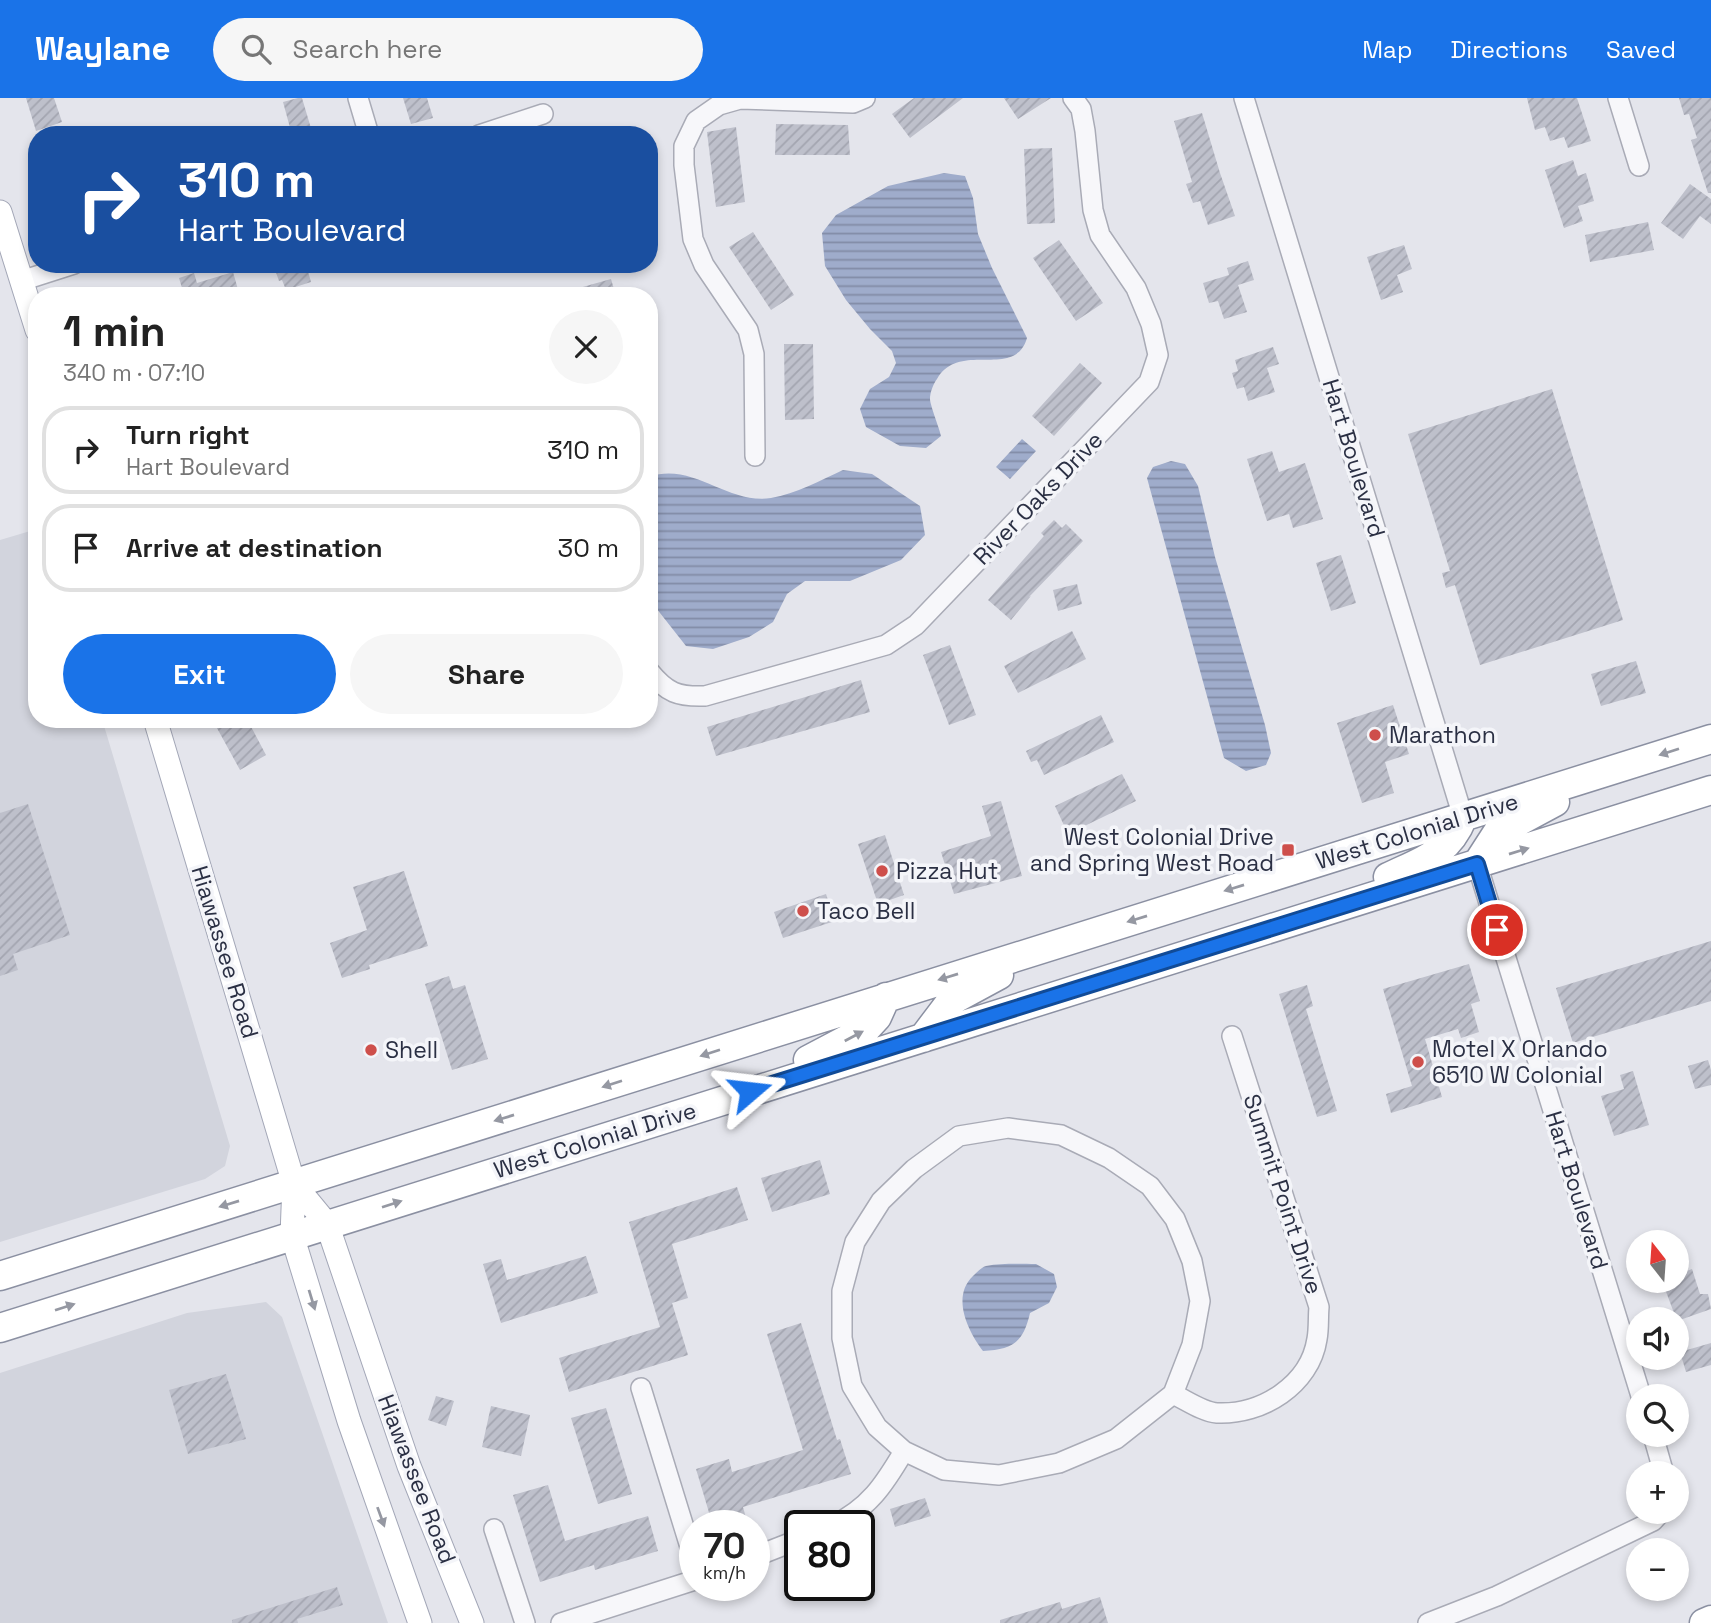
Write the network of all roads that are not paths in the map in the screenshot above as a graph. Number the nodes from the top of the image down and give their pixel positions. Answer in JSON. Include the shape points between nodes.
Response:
{"nodes":[{"id":1,"x":358,"y":98,"type":"edge"},
{"id":2,"x":864,"y":98,"type":"edge"},
{"id":3,"x":1073,"y":98,"type":"edge"},
{"id":4,"x":1244,"y":98,"type":"edge"},
{"id":5,"x":1618,"y":98,"type":"edge"},
{"id":6,"x":543,"y":114,"type":"dead end"},
{"id":7,"x":366,"y":126,"type":"edge"},
{"id":8,"x":506,"y":126,"type":"edge"},
{"id":9,"x":1639,"y":166,"type":"dead end"},
{"id":10,"x":0,"y":212,"type":"edge"},
{"id":11,"x":46,"y":273,"type":"edge"},
{"id":12,"x":22,"y":281,"type":"junction"},
{"id":13,"x":28,"y":301,"type":"edge"},
{"id":14,"x":755,"y":456,"type":"dead end"},
{"id":15,"x":658,"y":681,"type":"edge"},
{"id":16,"x":158,"y":728,"type":"edge"},
{"id":17,"x":1711,"y":739,"type":"edge"},
{"id":18,"x":1626,"y":766,"type":"junction"},
{"id":19,"x":1711,"y":790,"type":"edge"},
{"id":20,"x":1463,"y":817,"type":"junction"},
{"id":21,"x":1477,"y":864,"type":"junction"},
{"id":22,"x":1313,"y":915,"type":"junction"},
{"id":23,"x":1060,"y":943,"type":"junction"},
{"id":24,"x":886,"y":997,"type":"junction"},
{"id":25,"x":1232,"y":1036,"type":"dead end"},
{"id":26,"x":923,"y":1038,"type":"junction"},
{"id":27,"x":750,"y":1091,"type":"junction"},
{"id":28,"x":294,"y":1184,"type":"junction"},
{"id":29,"x":327,"y":1224,"type":"junction"},
{"id":30,"x":292,"y":1235,"type":"junction"},
{"id":31,"x":0,"y":1276,"type":"edge"},
{"id":32,"x":0,"y":1328,"type":"edge"},
{"id":33,"x":1637,"y":1384,"type":"edge"},
{"id":34,"x":641,"y":1388,"type":"dead end"},
{"id":35,"x":1173,"y":1394,"type":"junction"},
{"id":36,"x":904,"y":1451,"type":"junction"},
{"id":37,"x":859,"y":1510,"type":"edge"},
{"id":38,"x":679,"y":1511,"type":"edge"},
{"id":39,"x":1647,"y":1524,"type":"edge"},
{"id":40,"x":494,"y":1529,"type":"dead end"},
{"id":41,"x":679,"y":1585,"type":"edge"},
{"id":42,"x":1711,"y":1620,"type":"edge"},
{"id":43,"x":420,"y":1623,"type":"edge"},
{"id":44,"x":472,"y":1623,"type":"edge"},
{"id":45,"x":525,"y":1623,"type":"edge"},
{"id":46,"x":561,"y":1623,"type":"edge"},
{"id":47,"x":1428,"y":1623,"type":"edge"},
{"id":48,"x":1704,"y":1623,"type":"edge"}],
"edges":[{"from":1,"to":7,"type":"street"},
{"from":2,"to":14,"type":"street","via":[[853,103],[740,99],[719,105],[696,121],[684,146],[693,239],[704,265],[748,330],[754,354]]},
{"from":3,"to":15,"type":"street","name":"River Oaks Drive","via":[[1086,131],[1093,210],[1100,235],[1136,288],[1151,324],[1158,355],[1149,382],[916,625],[886,645],[705,696],[682,696]]},
{"from":4,"to":20,"type":"street","name":"Hart Boulevard"},
{"from":5,"to":9,"type":"street"},
{"from":6,"to":8,"type":"street"},
{"from":10,"to":12,"type":"main road"},
{"from":11,"to":12,"type":"street"},
{"from":12,"to":13,"type":"main road"},
{"from":16,"to":28,"type":"main road","name":"Hiawassee Road"},
{"from":17,"to":18,"type":"highway","name":"West Colonial Drive","one_way":true},
{"from":18,"to":20,"type":"highway","name":"West Colonial Drive"},
{"from":18,"to":21,"type":"highway","via":[[1497,833]]},
{"from":21,"to":19,"type":"highway","name":"West Colonial Drive","one_way":true},
{"from":20,"to":22,"type":"highway","via":[[1446,847]]},
{"from":20,"to":23,"type":"highway","name":"West Colonial Drive","one_way":true},
{"from":21,"to":22,"type":"highway","name":"West Colonial Drive"},
{"from":21,"to":33,"type":"street","name":"Hart Boulevard"},
{"from":22,"to":26,"type":"highway","name":"West Colonial Drive"},
{"from":23,"to":24,"type":"highway","name":"West Colonial Drive","one_way":true},
{"from":23,"to":26,"type":"highway","via":[[951,1001]]},
{"from":27,"to":24,"type":"highway","one_way":true,"via":[[865,1030]]},
{"from":24,"to":28,"type":"highway","name":"West Colonial Drive","one_way":true},
{"from":25,"to":35,"type":"street","name":"Summit Point Drive","via":[[1319,1307],[1317,1341],[1301,1376],[1276,1398],[1244,1410],[1215,1413]]},
{"from":26,"to":27,"type":"highway","name":"West Colonial Drive"},
{"from":29,"to":27,"type":"highway","name":"West Colonial Drive","one_way":true},
{"from":28,"to":29,"type":"main road","name":"Hiawassee Road"},
{"from":28,"to":30,"type":"main road","name":"Hiawassee Road"},
{"from":28,"to":31,"type":"highway","name":"West Colonial Drive","one_way":true},
{"from":29,"to":30,"type":"highway","name":"West Colonial Drive"},
{"from":29,"to":44,"type":"main road","name":"Hiawassee Road","via":[[408,1465]]},
{"from":32,"to":30,"type":"highway","name":"West Colonial Drive","one_way":true},
{"from":30,"to":43,"type":"main road","name":"Hiawassee Road","one_way":true,"via":[[366,1471]]},
{"from":34,"to":38,"type":"street"},
{"from":35,"to":36,"type":"street","via":[[1116,1439],[1059,1463],[999,1475],[944,1470]]},
{"from":35,"to":36,"type":"street","via":[[1192,1345],[1200,1301],[1192,1261],[1175,1219],[1150,1186],[1109,1158],[1061,1135],[1008,1128],[959,1136],[881,1200],[855,1242],[842,1291],[842,1338],[852,1386],[877,1427]]},
{"from":36,"to":37,"type":"street","via":[[883,1487]]},
{"from":39,"to":47,"type":"street","via":[[1497,1596]]},
{"from":40,"to":45,"type":"street"},
{"from":41,"to":46,"type":"street"},
{"from":42,"to":48,"type":"highway"}]}
